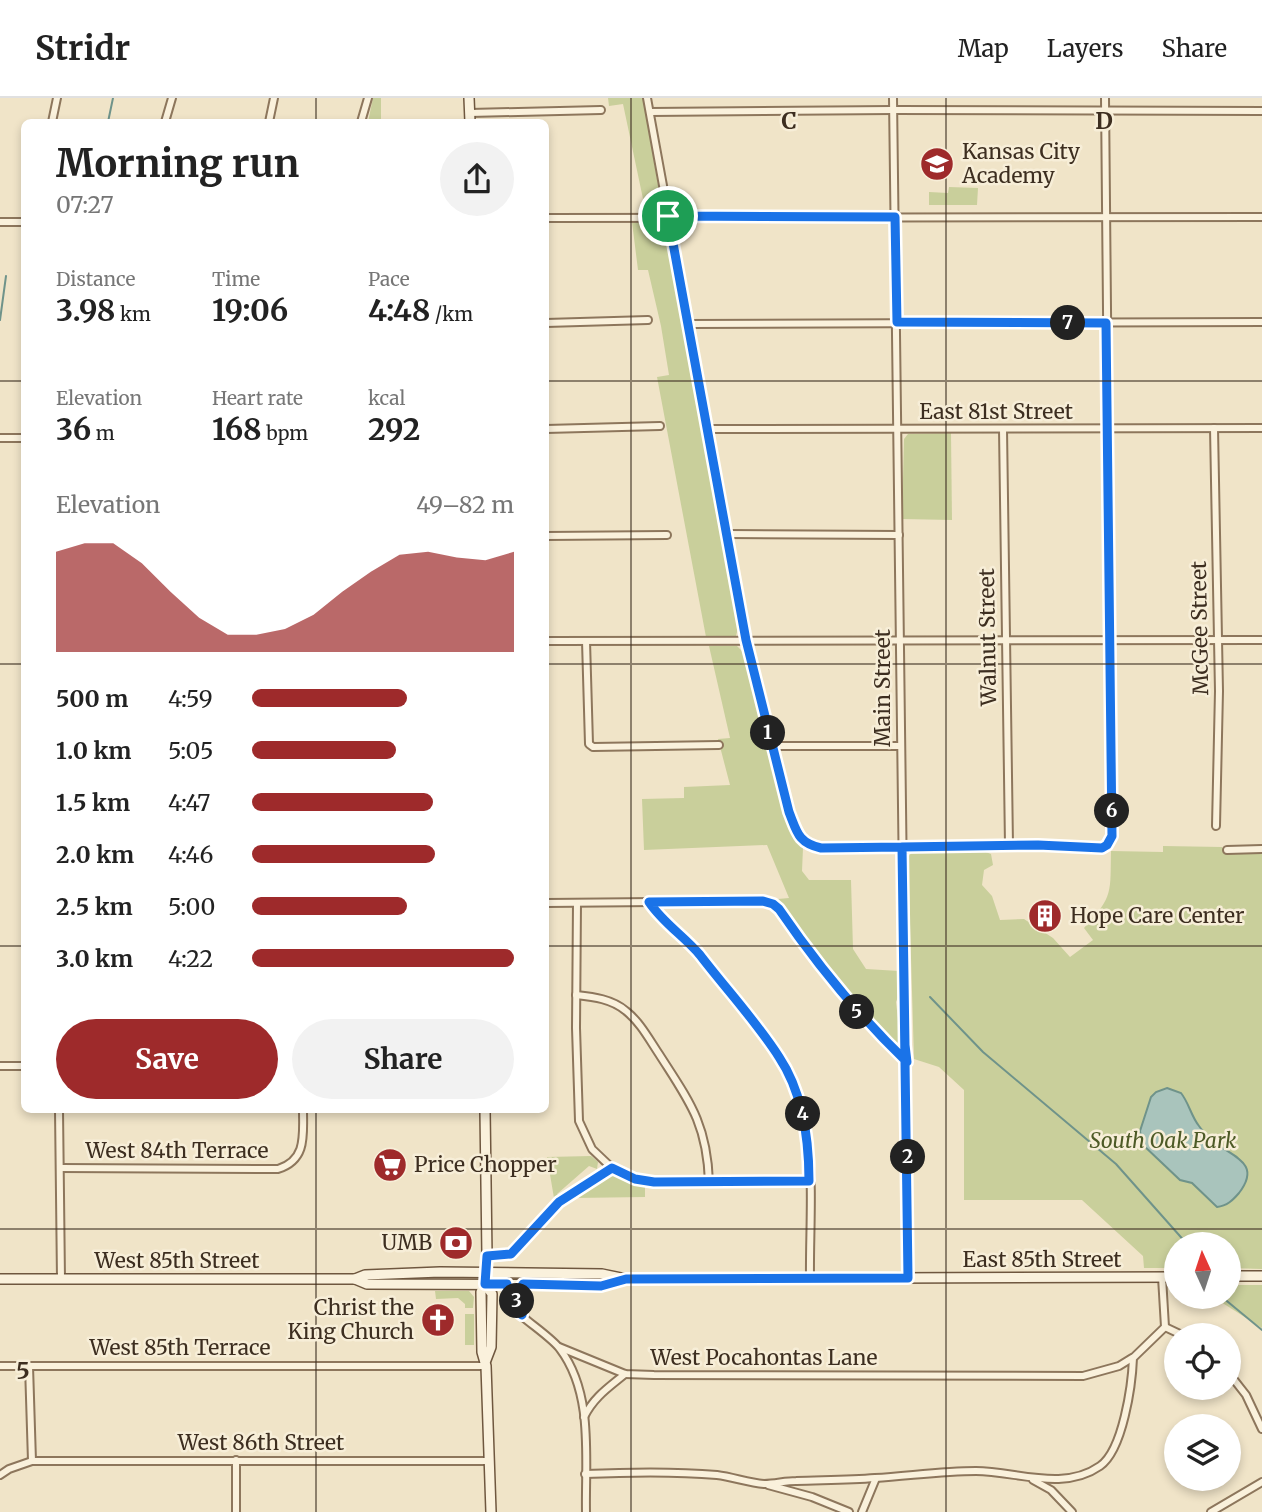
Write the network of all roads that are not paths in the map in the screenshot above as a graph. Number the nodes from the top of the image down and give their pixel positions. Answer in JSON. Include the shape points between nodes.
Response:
{"nodes":[{"id":1,"x":57,"y":98,"type":"edge"},
{"id":2,"x":172,"y":98,"type":"edge"},
{"id":3,"x":274,"y":98,"type":"edge"},
{"id":4,"x":368,"y":98,"type":"edge"},
{"id":5,"x":469,"y":98,"type":"edge"},
{"id":6,"x":647,"y":98,"type":"edge"},
{"id":7,"x":893,"y":98,"type":"edge"},
{"id":8,"x":1105,"y":98,"type":"edge"},
{"id":9,"x":601,"y":110,"type":"dead end"},
{"id":10,"x":893,"y":110,"type":"junction"},
{"id":11,"x":1105,"y":111,"type":"junction"},
{"id":12,"x":1262,"y":111,"type":"edge"},
{"id":13,"x":650,"y":112,"type":"junction"},
{"id":14,"x":470,"y":118,"type":"edge"},
{"id":15,"x":53,"y":119,"type":"edge"},
{"id":16,"x":166,"y":119,"type":"edge"},
{"id":17,"x":270,"y":119,"type":"edge"},
{"id":18,"x":363,"y":119,"type":"edge"},
{"id":19,"x":668,"y":216,"type":"junction"},
{"id":20,"x":895,"y":217,"type":"junction"},
{"id":21,"x":1262,"y":217,"type":"edge"},
{"id":22,"x":549,"y":218,"type":"edge"},
{"id":23,"x":1106,"y":218,"type":"junction"},
{"id":24,"x":0,"y":222,"type":"edge"},
{"id":25,"x":21,"y":222,"type":"edge"},
{"id":26,"x":648,"y":320,"type":"dead end"},
{"id":27,"x":897,"y":322,"type":"junction"},
{"id":28,"x":1262,"y":322,"type":"edge"},
{"id":29,"x":549,"y":323,"type":"edge"},
{"id":30,"x":1106,"y":323,"type":"junction"},
{"id":31,"x":688,"y":324,"type":"junction"},
{"id":32,"x":660,"y":426,"type":"dead end"},
{"id":33,"x":1214,"y":428,"type":"junction"},
{"id":34,"x":1262,"y":428,"type":"edge"},
{"id":35,"x":549,"y":429,"type":"edge"},
{"id":36,"x":709,"y":429,"type":"junction"},
{"id":37,"x":899,"y":429,"type":"junction"},
{"id":38,"x":1003,"y":429,"type":"junction"},
{"id":39,"x":1107,"y":429,"type":"junction"},
{"id":40,"x":0,"y":438,"type":"edge"},
{"id":41,"x":21,"y":438,"type":"edge"},
{"id":42,"x":728,"y":534,"type":"junction"},
{"id":43,"x":667,"y":535,"type":"dead end"},
{"id":44,"x":899,"y":535,"type":"junction"},
{"id":45,"x":549,"y":536,"type":"edge"},
{"id":46,"x":746,"y":640,"type":"junction"},
{"id":47,"x":900,"y":640,"type":"junction"},
{"id":48,"x":1006,"y":640,"type":"junction"},
{"id":49,"x":1110,"y":640,"type":"junction"},
{"id":50,"x":1218,"y":640,"type":"junction"},
{"id":51,"x":1262,"y":640,"type":"edge"},
{"id":52,"x":549,"y":641,"type":"edge"},
{"id":53,"x":586,"y":641,"type":"junction"},
{"id":54,"x":719,"y":745,"type":"dead end"},
{"id":55,"x":771,"y":746,"type":"junction"},
{"id":56,"x":901,"y":747,"type":"junction"},
{"id":57,"x":1216,"y":826,"type":"dead end"},
{"id":58,"x":1009,"y":845,"type":"junction"},
{"id":59,"x":902,"y":847,"type":"junction"},
{"id":60,"x":1262,"y":849,"type":"edge"},
{"id":61,"x":1227,"y":850,"type":"dead end"},
{"id":62,"x":649,"y":902,"type":"junction"},
{"id":63,"x":549,"y":903,"type":"edge"},
{"id":64,"x":577,"y":903,"type":"junction"},
{"id":65,"x":576,"y":995,"type":"junction"},
{"id":66,"x":907,"y":1062,"type":"junction"},
{"id":67,"x":0,"y":1066,"type":"edge"},
{"id":68,"x":21,"y":1066,"type":"edge"},
{"id":69,"x":59,"y":1113,"type":"edge"},
{"id":70,"x":303,"y":1113,"type":"edge"},
{"id":71,"x":485,"y":1113,"type":"edge"},
{"id":72,"x":60,"y":1168,"type":"junction"},
{"id":73,"x":612,"y":1168,"type":"junction"},
{"id":74,"x":809,"y":1181,"type":"junction"},
{"id":75,"x":709,"y":1182,"type":"junction"},
{"id":76,"x":487,"y":1256,"type":"junction"},
{"id":77,"x":486,"y":1272,"type":"junction"},
{"id":78,"x":1241,"y":1276,"type":"edge"},
{"id":79,"x":1262,"y":1276,"type":"edge"},
{"id":80,"x":1162,"y":1277,"type":"joint"},
{"id":81,"x":810,"y":1278,"type":"junction"},
{"id":82,"x":908,"y":1278,"type":"junction"},
{"id":83,"x":0,"y":1279,"type":"edge"},
{"id":84,"x":61,"y":1279,"type":"junction"},
{"id":85,"x":355,"y":1279,"type":"junction"},
{"id":86,"x":626,"y":1279,"type":"junction"},
{"id":87,"x":485,"y":1284,"type":"junction"},
{"id":88,"x":507,"y":1284,"type":"junction"},
{"id":89,"x":523,"y":1284,"type":"junction"},
{"id":90,"x":522,"y":1315,"type":"junction"},
{"id":91,"x":1165,"y":1323,"type":"edge"},
{"id":92,"x":1164,"y":1327,"type":"edge"},
{"id":93,"x":559,"y":1347,"type":"junction"},
{"id":94,"x":1133,"y":1358,"type":"junction"},
{"id":95,"x":486,"y":1363,"type":"junction"},
{"id":96,"x":0,"y":1366,"type":"edge"},
{"id":97,"x":29,"y":1366,"type":"junction"},
{"id":98,"x":625,"y":1374,"type":"junction"},
{"id":99,"x":1241,"y":1389,"type":"edge"},
{"id":100,"x":584,"y":1418,"type":"junction"},
{"id":101,"x":1262,"y":1429,"type":"edge"},
{"id":102,"x":236,"y":1460,"type":"junction"},
{"id":103,"x":32,"y":1461,"type":"junction"},
{"id":104,"x":490,"y":1461,"type":"junction"},
{"id":105,"x":585,"y":1474,"type":"junction"},
{"id":106,"x":0,"y":1475,"type":"edge"},
{"id":107,"x":876,"y":1478,"type":"junction"},
{"id":108,"x":1031,"y":1479,"type":"junction"},
{"id":109,"x":1262,"y":1482,"type":"edge"},
{"id":110,"x":764,"y":1484,"type":"junction"},
{"id":111,"x":1070,"y":1510,"type":"edge"},
{"id":112,"x":236,"y":1512,"type":"edge"},
{"id":113,"x":491,"y":1512,"type":"edge"},
{"id":114,"x":586,"y":1512,"type":"edge"},
{"id":115,"x":849,"y":1512,"type":"edge"},
{"id":116,"x":862,"y":1512,"type":"edge"},
{"id":117,"x":1211,"y":1512,"type":"edge"}],
"edges":[{"from":1,"to":15,"type":"street"},
{"from":2,"to":16,"type":"street"},
{"from":3,"to":17,"type":"street"},
{"from":4,"to":18,"type":"street"},
{"from":5,"to":14,"type":"main road"},
{"from":6,"to":13,"type":"street"},
{"from":7,"to":10,"type":"street","name":"Main Street"},
{"from":8,"to":11,"type":"street"},
{"from":9,"to":14,"type":"street"},
{"from":10,"to":11,"type":"street"},
{"from":10,"to":13,"type":"street"},
{"from":10,"to":20,"type":"street","name":"Main Street"},
{"from":11,"to":12,"type":"street"},
{"from":11,"to":23,"type":"street"},
{"from":13,"to":19,"type":"street"},
{"from":19,"to":20,"type":"street"},
{"from":19,"to":22,"type":"street"},
{"from":19,"to":31,"type":"street"},
{"from":20,"to":23,"type":"street"},
{"from":20,"to":27,"type":"street","name":"Main Street"},
{"from":21,"to":23,"type":"street"},
{"from":23,"to":30,"type":"street"},
{"from":24,"to":25,"type":"street"},
{"from":26,"to":29,"type":"street"},
{"from":27,"to":30,"type":"street"},
{"from":27,"to":31,"type":"street"},
{"from":27,"to":37,"type":"street","name":"Main Street"},
{"from":28,"to":30,"type":"street"},
{"from":30,"to":39,"type":"street"},
{"from":31,"to":36,"type":"street"},
{"from":32,"to":35,"type":"street"},
{"from":33,"to":34,"type":"street","name":"East 81st Street"},
{"from":33,"to":39,"type":"street","name":"East 81st Street"},
{"from":33,"to":50,"type":"street","name":"McGee Street"},
{"from":36,"to":37,"type":"street","name":"East 81st Street"},
{"from":36,"to":42,"type":"street"},
{"from":37,"to":38,"type":"street","name":"East 81st Street"},
{"from":37,"to":44,"type":"street","name":"Main Street"},
{"from":38,"to":39,"type":"street","name":"East 81st Street"},
{"from":38,"to":48,"type":"street","name":"Walnut Street"},
{"from":39,"to":49,"type":"street"},
{"from":40,"to":41,"type":"street"},
{"from":42,"to":44,"type":"street"},
{"from":42,"to":46,"type":"street"},
{"from":43,"to":45,"type":"street"},
{"from":44,"to":47,"type":"street","name":"Main Street"},
{"from":46,"to":47,"type":"street"},
{"from":46,"to":53,"type":"street"},
{"from":46,"to":55,"type":"street"},
{"from":47,"to":48,"type":"street"},
{"from":47,"to":56,"type":"street","name":"Main Street"},
{"from":48,"to":49,"type":"street"},
{"from":48,"to":58,"type":"street","name":"Walnut Street"},
{"from":49,"to":50,"type":"street"},
{"from":49,"to":58,"type":"street","via":[[1112,836],[1102,848]]},
{"from":50,"to":51,"type":"street"},
{"from":50,"to":57,"type":"street","name":"McGee Street"},
{"from":52,"to":53,"type":"street"},
{"from":53,"to":54,"type":"street","via":[[589,744]]},
{"from":55,"to":56,"type":"street"},
{"from":55,"to":59,"type":"street","via":[[789,812],[804,842],[821,848]]},
{"from":56,"to":59,"type":"street","name":"Main Street"},
{"from":58,"to":59,"type":"street"},
{"from":59,"to":66,"type":"street","name":"Main Street"},
{"from":60,"to":61,"type":"street"},
{"from":62,"to":64,"type":"street"},
{"from":62,"to":66,"type":"street","via":[[763,901],[776,907],[842,996]]},
{"from":62,"to":74,"type":"street","via":[[687,939],[780,1058],[804,1119]]},
{"from":63,"to":64,"type":"street"},
{"from":64,"to":65,"type":"street"},
{"from":65,"to":73,"type":"street","via":[[579,1121],[592,1149]]},
{"from":65,"to":75,"type":"street","via":[[616,1004],[639,1024],[695,1111],[706,1144]]},
{"from":66,"to":82,"type":"street","name":"Main Street"},
{"from":67,"to":68,"type":"street"},
{"from":69,"to":72,"type":"street"},
{"from":70,"to":72,"type":"street","name":"West 84th Terrace","via":[[301,1152],[278,1169]]},
{"from":71,"to":76,"type":"main road"},
{"from":72,"to":84,"type":"street"},
{"from":73,"to":75,"type":"street","via":[[654,1182]]},
{"from":73,"to":76,"type":"street","via":[[559,1202],[511,1254]]},
{"from":74,"to":75,"type":"street"},
{"from":74,"to":81,"type":"street"},
{"from":76,"to":77,"type":"main road"},
{"from":77,"to":85,"type":"main road","name":"West 85th Street"},
{"from":77,"to":86,"type":"main road","name":"West 85th Street","via":[[602,1274]]},
{"from":77,"to":87,"type":"main road"},
{"from":78,"to":79,"type":"main road"},
{"from":80,"to":82,"type":"main road","name":"East 85th Street"},
{"from":80,"to":91,"type":"street"},
{"from":81,"to":82,"type":"main road","name":"West 85th Street"},
{"from":81,"to":86,"type":"main road","name":"West 85th Street"},
{"from":83,"to":84,"type":"main road","name":"West 85th Street"},
{"from":84,"to":85,"type":"main road","name":"West 85th Street"},
{"from":85,"to":87,"type":"main road","name":"West 85th Street","via":[[367,1284]]},
{"from":86,"to":89,"type":"main road","name":"West 85th Street","via":[[601,1286]]},
{"from":87,"to":88,"type":"main road","name":"West 85th Street"},
{"from":87,"to":95,"type":"main road","via":[[492,1294],[491,1347]]},
{"from":88,"to":89,"type":"main road","name":"West 85th Street"},
{"from":88,"to":90,"type":"street","via":[[512,1307]]},
{"from":89,"to":90,"type":"street","via":[[516,1300]]},
{"from":90,"to":93,"type":"street"},
{"from":92,"to":94,"type":"street"},
{"from":93,"to":98,"type":"street","name":"West Pocahontas Lane"},
{"from":93,"to":100,"type":"street","via":[[572,1370]]},
{"from":94,"to":98,"type":"street","name":"West Pocahontas Lane","via":[[1083,1376]]},
{"from":94,"to":108,"type":"street","via":[[1120,1439],[1102,1465],[1066,1478]]},
{"from":95,"to":97,"type":"street","name":"West 85th Terrace"},
{"from":95,"to":104,"type":"main road"},
{"from":96,"to":97,"type":"street","name":"West 85th Terrace"},
{"from":97,"to":103,"type":"street"},
{"from":98,"to":100,"type":"street","via":[[591,1403]]},
{"from":99,"to":101,"type":"street"},
{"from":100,"to":105,"type":"street"},
{"from":102,"to":103,"type":"street","name":"West 86th Street"},
{"from":102,"to":104,"type":"street","name":"West 86th Street"},
{"from":102,"to":112,"type":"street"},
{"from":103,"to":106,"type":"street"},
{"from":104,"to":113,"type":"main road"},
{"from":105,"to":110,"type":"street","via":[[682,1473]]},
{"from":105,"to":114,"type":"street"},
{"from":107,"to":108,"type":"street","via":[[981,1471]]},
{"from":107,"to":110,"type":"street"},
{"from":107,"to":116,"type":"street"},
{"from":108,"to":111,"type":"street","via":[[1051,1490]]},
{"from":109,"to":117,"type":"street"},
{"from":110,"to":115,"type":"street"}]}
